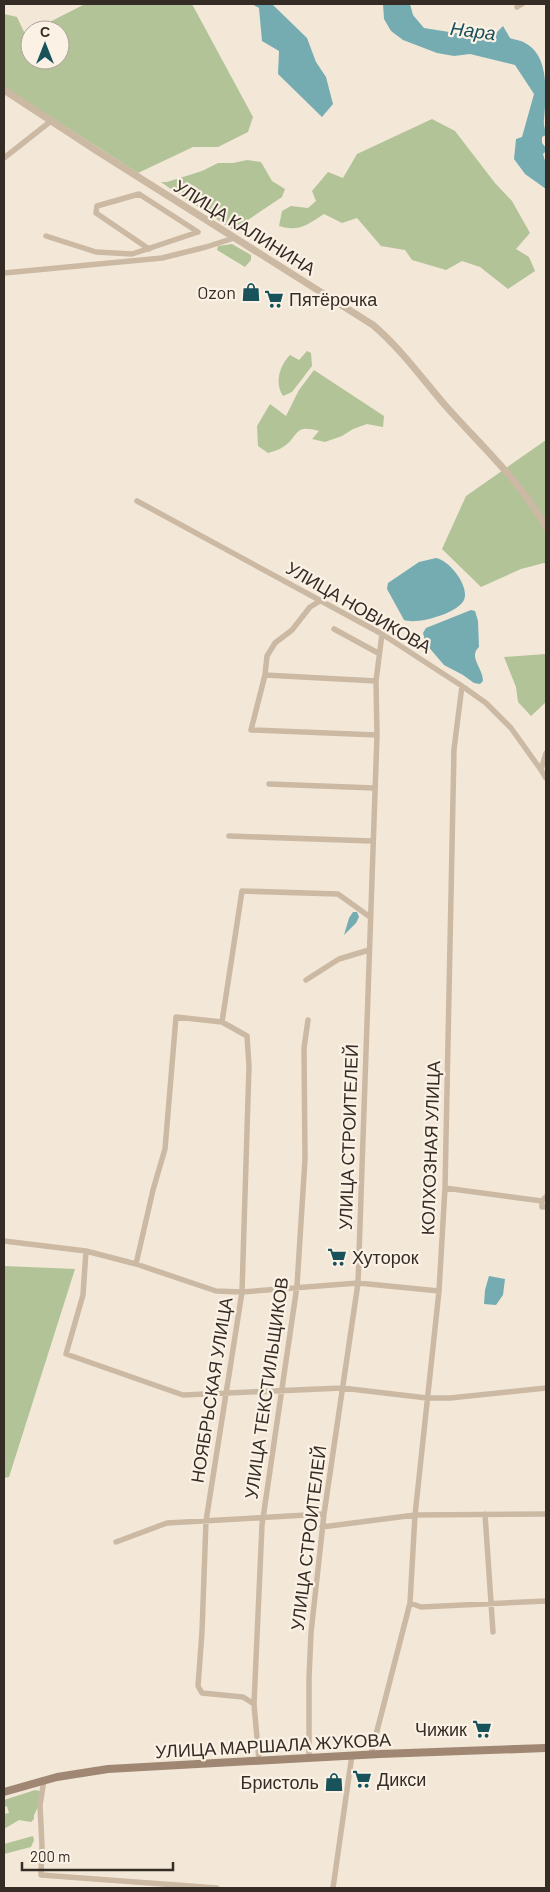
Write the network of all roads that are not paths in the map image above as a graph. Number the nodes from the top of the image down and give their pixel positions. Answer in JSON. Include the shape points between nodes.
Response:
{"nodes":[{"id":1,"x":4,"y":90,"type":"edge"},
{"id":2,"x":51,"y":121,"type":"junction"},
{"id":3,"x":4,"y":158,"type":"edge"},
{"id":4,"x":46,"y":236,"type":"dead end"},
{"id":5,"x":234,"y":238,"type":"junction"},
{"id":6,"x":151,"y":248,"type":"junction"},
{"id":7,"x":162,"y":258,"type":"junction"},
{"id":8,"x":4,"y":273,"type":"edge"},
{"id":9,"x":137,"y":502,"type":"dead end"},
{"id":10,"x":546,"y":527,"type":"edge"},
{"id":11,"x":320,"y":601,"type":"junction"},
{"id":12,"x":334,"y":629,"type":"dead end"},
{"id":13,"x":382,"y":634,"type":"junction"},
{"id":14,"x":378,"y":653,"type":"junction"},
{"id":15,"x":265,"y":675,"type":"junction"},
{"id":16,"x":376,"y":681,"type":"junction"},
{"id":17,"x":462,"y":686,"type":"junction"},
{"id":18,"x":377,"y":735,"type":"junction"},
{"id":19,"x":546,"y":753,"type":"edge"},
{"id":20,"x":541,"y":770,"type":"junction"},
{"id":21,"x":546,"y":778,"type":"edge"},
{"id":22,"x":269,"y":784,"type":"dead end"},
{"id":23,"x":374,"y":788,"type":"junction"},
{"id":24,"x":229,"y":836,"type":"dead end"},
{"id":25,"x":372,"y":841,"type":"junction"},
{"id":26,"x":370,"y":917,"type":"junction"},
{"id":27,"x":369,"y":950,"type":"junction"},
{"id":28,"x":306,"y":980,"type":"dead end"},
{"id":29,"x":308,"y":1020,"type":"dead end"},
{"id":30,"x":222,"y":1022,"type":"junction"},
{"id":31,"x":445,"y":1188,"type":"junction"},
{"id":32,"x":544,"y":1199,"type":"edge"},
{"id":33,"x":546,"y":1207,"type":"edge"},
{"id":34,"x":4,"y":1241,"type":"edge"},
{"id":35,"x":86,"y":1251,"type":"junction"},
{"id":36,"x":136,"y":1264,"type":"junction"},
{"id":37,"x":358,"y":1283,"type":"junction"},
{"id":38,"x":297,"y":1286,"type":"junction"},
{"id":39,"x":439,"y":1291,"type":"junction"},
{"id":40,"x":242,"y":1292,"type":"junction"},
{"id":41,"x":342,"y":1388,"type":"junction"},
{"id":42,"x":546,"y":1388,"type":"edge"},
{"id":43,"x":283,"y":1389,"type":"junction"},
{"id":44,"x":226,"y":1392,"type":"junction"},
{"id":45,"x":427,"y":1398,"type":"junction"},
{"id":46,"x":324,"y":1514,"type":"junction"},
{"id":47,"x":486,"y":1514,"type":"junction"},
{"id":48,"x":546,"y":1514,"type":"edge"},
{"id":49,"x":415,"y":1515,"type":"junction"},
{"id":50,"x":263,"y":1518,"type":"junction"},
{"id":51,"x":206,"y":1521,"type":"junction"},
{"id":52,"x":322,"y":1527,"type":"junction"},
{"id":53,"x":116,"y":1542,"type":"dead end"},
{"id":54,"x":546,"y":1601,"type":"edge"},
{"id":55,"x":410,"y":1603,"type":"junction"},
{"id":56,"x":491,"y":1604,"type":"junction"},
{"id":57,"x":493,"y":1632,"type":"dead end"},
{"id":58,"x":254,"y":1704,"type":"junction"},
{"id":59,"x":546,"y":1748,"type":"edge"},
{"id":60,"x":371,"y":1754,"type":"junction"},
{"id":61,"x":352,"y":1755,"type":"junction"},
{"id":62,"x":309,"y":1758,"type":"junction"},
{"id":63,"x":259,"y":1761,"type":"junction"},
{"id":64,"x":44,"y":1780,"type":"junction"},
{"id":65,"x":4,"y":1792,"type":"edge"},
{"id":66,"x":218,"y":1888,"type":"edge"},
{"id":67,"x":333,"y":1888,"type":"edge"}],
"edges":[{"from":1,"to":2,"type":"street","name":"УЛИЦА КАЛИНИНА"},
{"from":2,"to":3,"type":"street"},
{"from":2,"to":5,"type":"street","name":"УЛИЦА КАЛИНИНА"},
{"from":4,"to":6,"type":"street","via":[[96,252],[132,254]]},
{"from":5,"to":7,"type":"street"},
{"from":5,"to":10,"type":"street","name":"УЛИЦА КАЛИНИНА","via":[[364,318],[384,335],[512,479]]},
{"from":6,"to":6,"type":"street","via":[[96,213],[97,206],[139,194],[198,232]]},
{"from":6,"to":7,"type":"street"},
{"from":7,"to":8,"type":"street"},
{"from":9,"to":11,"type":"street","name":"УЛИЦА НОВИКОВА"},
{"from":11,"to":13,"type":"street","name":"УЛИЦА НОВИКОВА"},
{"from":11,"to":15,"type":"street","via":[[275,644],[267,656]]},
{"from":12,"to":14,"type":"street"},
{"from":13,"to":14,"type":"street","name":"УЛИЦА СТРОИТЕЛЕЙ"},
{"from":13,"to":17,"type":"street","name":"УЛИЦА НОВИКОВА"},
{"from":14,"to":16,"type":"street","name":"УЛИЦА СТРОИТЕЛЕЙ"},
{"from":15,"to":16,"type":"street"},
{"from":15,"to":18,"type":"street","via":[[251,730]]},
{"from":16,"to":18,"type":"street","name":"УЛИЦА СТРОИТЕЛЕЙ"},
{"from":17,"to":20,"type":"street","name":"УЛИЦА НОВИКОВА","via":[[486,703],[511,728]]},
{"from":17,"to":31,"type":"street","name":"КОЛХОЗНАЯ УЛИЦА","via":[[454,749]]},
{"from":18,"to":23,"type":"street","name":"УЛИЦА СТРОИТЕЛЕЙ"},
{"from":19,"to":20,"type":"street"},
{"from":20,"to":21,"type":"street","name":"УЛИЦА НОВИКОВА"},
{"from":22,"to":23,"type":"street"},
{"from":23,"to":25,"type":"street","name":"УЛИЦА СТРОИТЕЛЕЙ"},
{"from":24,"to":25,"type":"street"},
{"from":25,"to":26,"type":"street","name":"УЛИЦА СТРОИТЕЛЕЙ"},
{"from":26,"to":27,"type":"street","name":"УЛИЦА СТРОИТЕЛЕЙ"},
{"from":26,"to":30,"type":"street","via":[[338,894],[242,891]]},
{"from":27,"to":28,"type":"street","via":[[339,959]]},
{"from":27,"to":37,"type":"street","name":"УЛИЦА СТРОИТЕЛЕЙ"},
{"from":29,"to":38,"type":"street","name":"УЛИЦА ТЕКСТИЛЬЩИКОВ","via":[[304,1048],[304,1159]]},
{"from":30,"to":36,"type":"street","via":[[176,1017],[166,1149]]},
{"from":30,"to":40,"type":"street","name":"НОЯБРЬСКАЯ УЛИЦА","via":[[247,1036],[249,1066]]},
{"from":31,"to":32,"type":"street"},
{"from":31,"to":39,"type":"street","name":"КОЛХОЗНАЯ УЛИЦА"},
{"from":32,"to":33,"type":"street","via":[[542,1206]]},
{"from":34,"to":35,"type":"street"},
{"from":35,"to":36,"type":"street"},
{"from":35,"to":44,"type":"street","via":[[83,1295],[66,1354],[183,1395]]},
{"from":36,"to":40,"type":"street","via":[[216,1291]]},
{"from":37,"to":38,"type":"street"},
{"from":37,"to":39,"type":"street"},
{"from":37,"to":41,"type":"street","name":"УЛИЦА СТРОИТЕЛЕЙ"},
{"from":38,"to":40,"type":"street"},
{"from":38,"to":43,"type":"street","name":"УЛИЦА ТЕКСТИЛЬЩИКОВ"},
{"from":39,"to":45,"type":"street","name":"КОЛХОЗНАЯ УЛИЦА"},
{"from":40,"to":44,"type":"street","name":"НОЯБРЬСКАЯ УЛИЦА"},
{"from":41,"to":43,"type":"street"},
{"from":41,"to":45,"type":"street"},
{"from":41,"to":46,"type":"street","name":"УЛИЦА СТРОИТЕЛЕЙ"},
{"from":42,"to":45,"type":"street"},
{"from":43,"to":44,"type":"street"},
{"from":43,"to":50,"type":"street","name":"УЛИЦА ТЕКСТИЛЬЩИКОВ"},
{"from":44,"to":51,"type":"street","name":"НОЯБРЬСКАЯ УЛИЦА"},
{"from":45,"to":49,"type":"street","name":"КОЛХОЗНАЯ УЛИЦА"},
{"from":46,"to":50,"type":"street"},
{"from":46,"to":52,"type":"street","name":"УЛИЦА СТРОИТЕЛЕЙ"},
{"from":47,"to":48,"type":"street"},
{"from":47,"to":49,"type":"street"},
{"from":47,"to":56,"type":"street"},
{"from":49,"to":52,"type":"street"},
{"from":49,"to":55,"type":"street","name":"КОЛХОЗНАЯ УЛИЦА"},
{"from":50,"to":51,"type":"street"},
{"from":50,"to":58,"type":"street","name":"УЛИЦА ТЕКСТИЛЬЩИКОВ"},
{"from":51,"to":53,"type":"street","via":[[168,1523]]},
{"from":51,"to":58,"type":"street","name":"НОЯБРЬСКАЯ УЛИЦА","via":[[198,1686],[202,1693],[243,1697]]},
{"from":52,"to":62,"type":"street","name":"УЛИЦА СТРОИТЕЛЕЙ","via":[[309,1678]]},
{"from":54,"to":56,"type":"street"},
{"from":55,"to":56,"type":"street","via":[[421,1607]]},
{"from":55,"to":60,"type":"street","name":"КОЛХОЗНАЯ УЛИЦА"},
{"from":56,"to":57,"type":"street"},
{"from":58,"to":63,"type":"street","name":"УЛИЦА ТЕКСТИЛЬЩИКОВ"},
{"from":59,"to":60,"type":"main road","name":"УЛИЦА МАРШАЛА ЖУКОВА"},
{"from":60,"to":61,"type":"main road","name":"УЛИЦА МАРШАЛА ЖУКОВА"},
{"from":61,"to":62,"type":"main road","name":"УЛИЦА МАРШАЛА ЖУКОВА"},
{"from":61,"to":67,"type":"street"},
{"from":62,"to":63,"type":"main road","name":"УЛИЦА МАРШАЛА ЖУКОВА"},
{"from":63,"to":64,"type":"main road","name":"УЛИЦА МАРШАЛА ЖУКОВА","via":[[108,1769]]},
{"from":64,"to":65,"type":"main road","name":"УЛИЦА МАРШАЛА ЖУКОВА"},
{"from":64,"to":66,"type":"street","via":[[40,1806],[41,1875]]}]}
